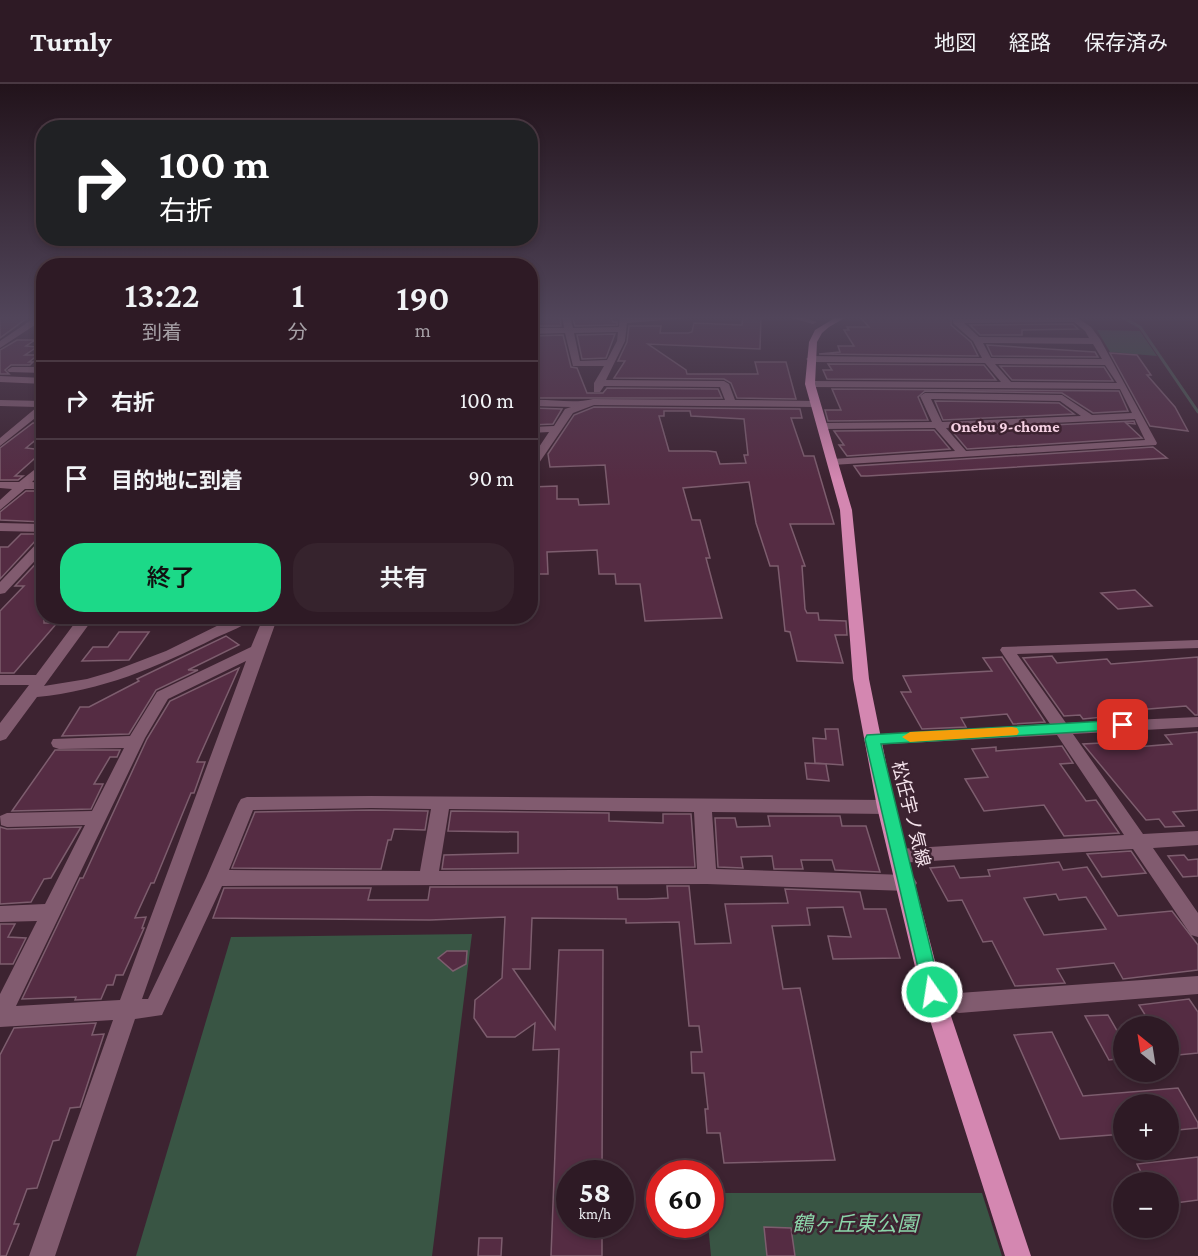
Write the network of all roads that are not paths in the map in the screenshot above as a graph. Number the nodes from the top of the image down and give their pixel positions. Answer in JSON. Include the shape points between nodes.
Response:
{"nodes":[{"id":1,"x":605,"y":371,"type":"edge"},
{"id":2,"x":810,"y":371,"type":"edge"},
{"id":3,"x":996,"y":371,"type":"edge"},
{"id":4,"x":1113,"y":371,"type":"edge"},
{"id":5,"x":0,"y":379,"type":"edge"},
{"id":6,"x":36,"y":381,"type":"edge"},
{"id":7,"x":599,"y":383,"type":"junction"},
{"id":8,"x":810,"y":384,"type":"junction"},
{"id":9,"x":1007,"y":384,"type":"junction"},
{"id":10,"x":1123,"y":386,"type":"junction"},
{"id":11,"x":593,"y":402,"type":"junction"},
{"id":12,"x":731,"y":402,"type":"junction"},
{"id":13,"x":0,"y":403,"type":"edge"},
{"id":14,"x":538,"y":403,"type":"edge"},
{"id":15,"x":815,"y":404,"type":"junction"},
{"id":16,"x":36,"y":405,"type":"edge"},
{"id":17,"x":579,"y":405,"type":"junction"},
{"id":18,"x":36,"y":412,"type":"edge"},
{"id":19,"x":1088,"y":416,"type":"junction"},
{"id":20,"x":1139,"y":416,"type":"junction"},
{"id":21,"x":938,"y":425,"type":"junction"},
{"id":22,"x":822,"y":426,"type":"junction"},
{"id":23,"x":556,"y":429,"type":"junction"},
{"id":24,"x":538,"y":430,"type":"edge"},
{"id":25,"x":0,"y":443,"type":"edge"},
{"id":26,"x":961,"y":452,"type":"junction"},
{"id":27,"x":538,"y":454,"type":"edge"},
{"id":28,"x":832,"y":462,"type":"junction"},
{"id":29,"x":36,"y":472,"type":"edge"},
{"id":30,"x":0,"y":485,"type":"edge"},
{"id":31,"x":21,"y":486,"type":"junction"},
{"id":32,"x":36,"y":486,"type":"edge"},
{"id":33,"x":0,"y":506,"type":"edge"},
{"id":34,"x":0,"y":527,"type":"edge"},
{"id":35,"x":36,"y":528,"type":"edge"},
{"id":36,"x":36,"y":552,"type":"edge"},
{"id":37,"x":0,"y":590,"type":"edge"},
{"id":38,"x":82,"y":624,"type":"edge"},
{"id":39,"x":231,"y":624,"type":"edge"},
{"id":40,"x":267,"y":624,"type":"edge"},
{"id":41,"x":1198,"y":644,"type":"edge"},
{"id":42,"x":257,"y":650,"type":"junction"},
{"id":43,"x":0,"y":680,"type":"edge"},
{"id":44,"x":36,"y":686,"type":"junction"},
{"id":45,"x":1198,"y":722,"type":"edge"},
{"id":46,"x":1059,"y":729,"type":"junction"},
{"id":47,"x":0,"y":735,"type":"edge"},
{"id":48,"x":872,"y":739,"type":"junction"},
{"id":49,"x":135,"y":742,"type":"junction"},
{"id":50,"x":59,"y":743,"type":"dead end"},
{"id":51,"x":441,"y":803,"type":"junction"},
{"id":52,"x":703,"y":806,"type":"junction"},
{"id":53,"x":886,"y":807,"type":"junction"},
{"id":54,"x":98,"y":818,"type":"junction"},
{"id":55,"x":7,"y":820,"type":"dead end"},
{"id":56,"x":1198,"y":838,"type":"edge"},
{"id":57,"x":1138,"y":842,"type":"junction"},
{"id":58,"x":898,"y":856,"type":"junction"},
{"id":59,"x":707,"y":876,"type":"junction"},
{"id":60,"x":216,"y":878,"type":"junction"},
{"id":61,"x":428,"y":879,"type":"junction"},
{"id":62,"x":907,"y":883,"type":"junction"},
{"id":63,"x":51,"y":912,"type":"junction"},
{"id":64,"x":0,"y":914,"type":"edge"},
{"id":65,"x":1198,"y":929,"type":"edge"},
{"id":66,"x":1198,"y":985,"type":"edge"},
{"id":67,"x":932,"y":992,"type":"junction"},
{"id":68,"x":127,"y":1011,"type":"junction"},
{"id":69,"x":0,"y":1016,"type":"edge"},
{"id":70,"x":42,"y":1256,"type":"edge"},
{"id":71,"x":1018,"y":1256,"type":"edge"}],
"edges":[{"from":1,"to":7,"type":"street"},
{"from":2,"to":8,"type":"main road","name":"松任宇ノ気線"},
{"from":3,"to":9,"type":"street"},
{"from":4,"to":10,"type":"street"},
{"from":5,"to":6,"type":"street"},
{"from":7,"to":11,"type":"street"},
{"from":7,"to":12,"type":"street","via":[[724,384]]},
{"from":8,"to":9,"type":"street"},
{"from":8,"to":15,"type":"main road","name":"松任宇ノ気線"},
{"from":9,"to":10,"type":"street"},
{"from":10,"to":20,"type":"street"},
{"from":11,"to":12,"type":"street"},
{"from":11,"to":17,"type":"street"},
{"from":12,"to":15,"type":"street"},
{"from":13,"to":16,"type":"street"},
{"from":14,"to":17,"type":"street"},
{"from":15,"to":22,"type":"main road","name":"松任宇ノ気線"},
{"from":17,"to":23,"type":"street","via":[[569,411]]},
{"from":18,"to":25,"type":"street"},
{"from":19,"to":20,"type":"street"},
{"from":19,"to":21,"type":"street"},
{"from":19,"to":21,"type":"street","via":[[1062,398],[925,396]]},
{"from":20,"to":26,"type":"street","via":[[1152,443]]},
{"from":21,"to":22,"type":"street"},
{"from":21,"to":26,"type":"street"},
{"from":22,"to":28,"type":"main road","name":"松任宇ノ気線"},
{"from":23,"to":24,"type":"street"},
{"from":23,"to":27,"type":"street"},
{"from":26,"to":28,"type":"street"},
{"from":28,"to":48,"type":"main road","name":"松任宇ノ気線","via":[[846,510],[861,678]]},
{"from":29,"to":31,"type":"street"},
{"from":30,"to":31,"type":"street"},
{"from":31,"to":32,"type":"street"},
{"from":31,"to":33,"type":"street"},
{"from":34,"to":35,"type":"street"},
{"from":36,"to":37,"type":"street"},
{"from":38,"to":44,"type":"street"},
{"from":39,"to":44,"type":"street","via":[[110,679],[58,692]]},
{"from":40,"to":42,"type":"street"},
{"from":41,"to":46,"type":"street","via":[[1007,650]]},
{"from":42,"to":49,"type":"street","via":[[162,696]]},
{"from":42,"to":68,"type":"street"},
{"from":43,"to":44,"type":"street"},
{"from":44,"to":47,"type":"street"},
{"from":45,"to":46,"type":"street"},
{"from":46,"to":48,"type":"street"},
{"from":46,"to":57,"type":"street"},
{"from":48,"to":53,"type":"main road","name":"松任宇ノ気線"},
{"from":49,"to":50,"type":"street"},
{"from":49,"to":54,"type":"street"},
{"from":51,"to":52,"type":"street"},
{"from":51,"to":60,"type":"street","via":[[247,804]]},
{"from":51,"to":61,"type":"street"},
{"from":52,"to":53,"type":"street"},
{"from":52,"to":59,"type":"street"},
{"from":53,"to":58,"type":"main road","name":"松任宇ノ気線"},
{"from":54,"to":55,"type":"street"},
{"from":54,"to":63,"type":"street"},
{"from":56,"to":57,"type":"street"},
{"from":57,"to":58,"type":"street"},
{"from":57,"to":65,"type":"street"},
{"from":58,"to":62,"type":"main road","name":"松任宇ノ気線"},
{"from":59,"to":61,"type":"street"},
{"from":59,"to":62,"type":"street"},
{"from":60,"to":61,"type":"street"},
{"from":60,"to":68,"type":"street","via":[[154,1008]]},
{"from":62,"to":67,"type":"main road","name":"松任宇ノ気線"},
{"from":63,"to":64,"type":"street"},
{"from":63,"to":69,"type":"street"},
{"from":66,"to":67,"type":"street","via":[[958,1003]]},
{"from":67,"to":71,"type":"main road","name":"松任宇ノ気線"},
{"from":68,"to":69,"type":"street"},
{"from":68,"to":70,"type":"street"}]}
